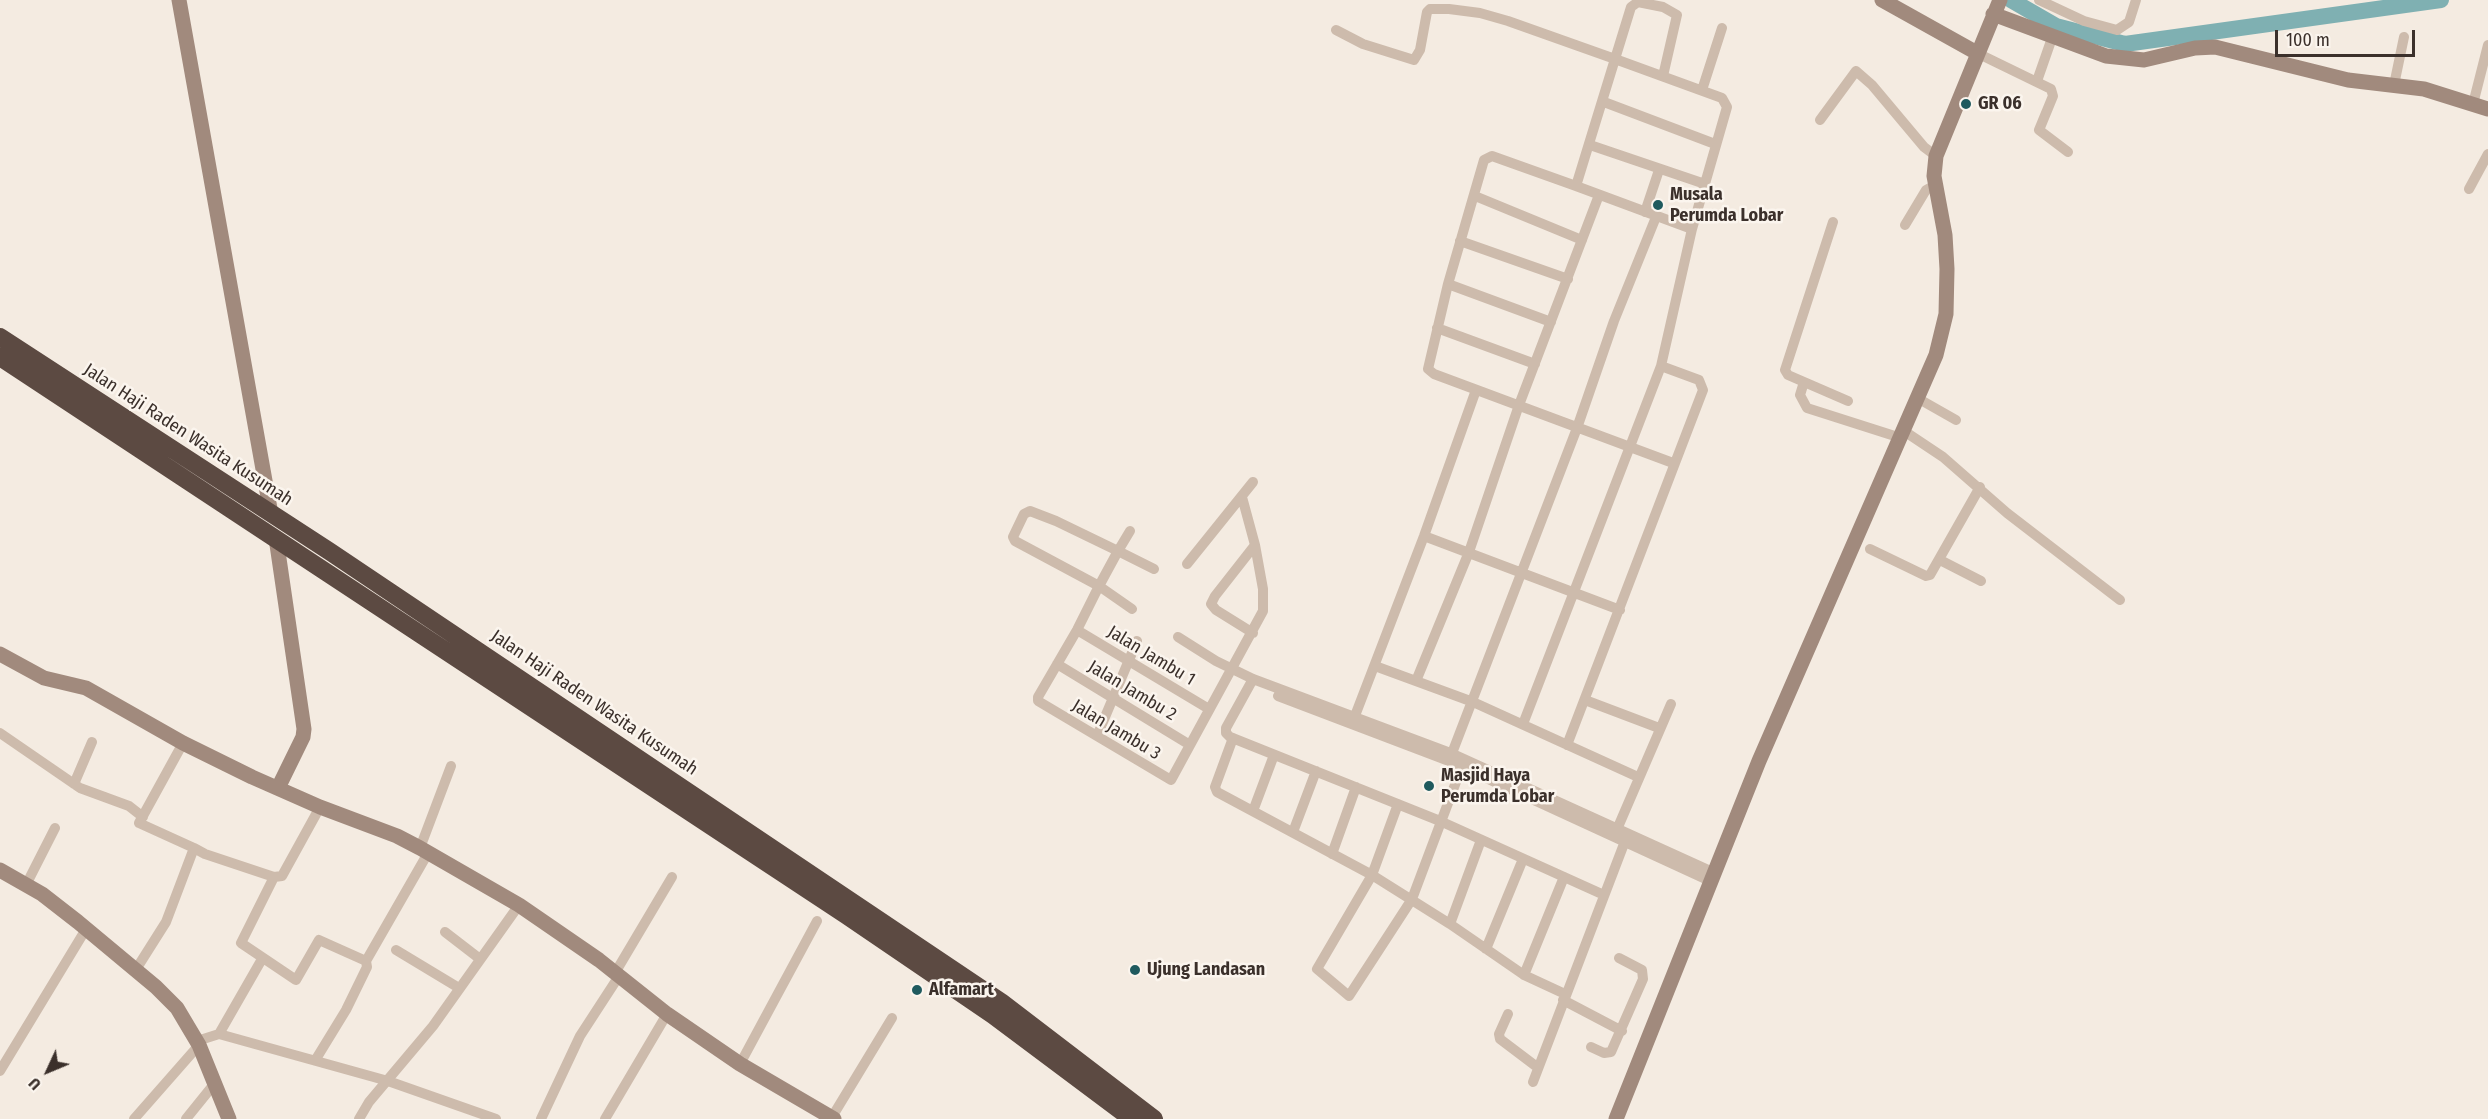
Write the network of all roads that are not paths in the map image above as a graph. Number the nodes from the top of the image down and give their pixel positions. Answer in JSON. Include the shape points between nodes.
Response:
{"nodes":[{"id":1,"x":179,"y":0,"type":"edge"},
{"id":2,"x":1882,"y":0,"type":"edge"},
{"id":3,"x":2039,"y":0,"type":"edge"},
{"id":4,"x":2136,"y":0,"type":"edge"},
{"id":5,"x":1996,"y":7,"type":"edge"},
{"id":6,"x":1722,"y":28,"type":"dead end"},
{"id":7,"x":1336,"y":30,"type":"dead end"},
{"id":8,"x":2404,"y":37,"type":"dead end"},
{"id":9,"x":2052,"y":38,"type":"junction"},
{"id":10,"x":2488,"y":45,"type":"edge"},
{"id":11,"x":1976,"y":57,"type":"junction"},
{"id":12,"x":1615,"y":59,"type":"junction"},
{"id":13,"x":1663,"y":76,"type":"junction"},
{"id":14,"x":2037,"y":81,"type":"junction"},
{"id":15,"x":2394,"y":85,"type":"junction"},
{"id":16,"x":1702,"y":90,"type":"junction"},
{"id":17,"x":1604,"y":102,"type":"junction"},
{"id":18,"x":2473,"y":105,"type":"junction"},
{"id":19,"x":2488,"y":109,"type":"edge"},
{"id":20,"x":1821,"y":120,"type":"dead end"},
{"id":21,"x":1715,"y":144,"type":"junction"},
{"id":22,"x":1590,"y":145,"type":"junction"},
{"id":23,"x":2068,"y":152,"type":"dead end"},
{"id":24,"x":2488,"y":154,"type":"edge"},
{"id":25,"x":1935,"y":156,"type":"junction"},
{"id":26,"x":1659,"y":170,"type":"junction"},
{"id":27,"x":1705,"y":184,"type":"junction"},
{"id":28,"x":1935,"y":185,"type":"junction"},
{"id":29,"x":1576,"y":186,"type":"junction"},
{"id":30,"x":2469,"y":189,"type":"dead end"},
{"id":31,"x":1599,"y":195,"type":"junction"},
{"id":32,"x":1475,"y":196,"type":"junction"},
{"id":33,"x":1645,"y":212,"type":"junction"},
{"id":34,"x":1656,"y":217,"type":"junction"},
{"id":35,"x":1833,"y":222,"type":"dead end"},
{"id":36,"x":1905,"y":225,"type":"dead end"},
{"id":37,"x":1692,"y":229,"type":"junction"},
{"id":38,"x":1582,"y":240,"type":"junction"},
{"id":39,"x":1460,"y":241,"type":"junction"},
{"id":40,"x":1568,"y":279,"type":"junction"},
{"id":41,"x":1448,"y":284,"type":"junction"},
{"id":42,"x":1551,"y":322,"type":"junction"},
{"id":43,"x":1437,"y":327,"type":"junction"},
{"id":44,"x":0,"y":337,"type":"edge"},
{"id":45,"x":0,"y":357,"type":"edge"},
{"id":46,"x":1535,"y":364,"type":"junction"},
{"id":47,"x":1661,"y":366,"type":"junction"},
{"id":48,"x":1804,"y":382,"type":"junction"},
{"id":49,"x":1476,"y":390,"type":"junction"},
{"id":50,"x":1919,"y":399,"type":"junction"},
{"id":51,"x":1848,"y":401,"type":"dead end"},
{"id":52,"x":1519,"y":405,"type":"junction"},
{"id":53,"x":1956,"y":420,"type":"dead end"},
{"id":54,"x":1577,"y":428,"type":"junction"},
{"id":55,"x":1903,"y":435,"type":"junction"},
{"id":56,"x":1631,"y":447,"type":"junction"},
{"id":57,"x":1673,"y":463,"type":"junction"},
{"id":58,"x":1253,"y":482,"type":"dead end"},
{"id":59,"x":1980,"y":487,"type":"junction"},
{"id":60,"x":1242,"y":497,"type":"junction"},
{"id":61,"x":271,"y":514,"type":"junction"},
{"id":62,"x":1130,"y":531,"type":"dead end"},
{"id":63,"x":1424,"y":536,"type":"junction"},
{"id":64,"x":276,"y":538,"type":"junction"},
{"id":65,"x":1255,"y":545,"type":"junction"},
{"id":66,"x":1870,"y":549,"type":"dead end"},
{"id":67,"x":1118,"y":551,"type":"junction"},
{"id":68,"x":1469,"y":552,"type":"junction"},
{"id":69,"x":324,"y":558,"type":"junction"},
{"id":70,"x":1940,"y":560,"type":"junction"},
{"id":71,"x":1187,"y":564,"type":"dead end"},
{"id":72,"x":1154,"y":569,"type":"dead end"},
{"id":73,"x":1521,"y":572,"type":"junction"},
{"id":74,"x":1981,"y":581,"type":"dead end"},
{"id":75,"x":1100,"y":586,"type":"junction"},
{"id":76,"x":1572,"y":592,"type":"junction"},
{"id":77,"x":2120,"y":600,"type":"dead end"},
{"id":78,"x":1132,"y":609,"type":"dead end"},
{"id":79,"x":1620,"y":610,"type":"junction"},
{"id":80,"x":1077,"y":630,"type":"junction"},
{"id":81,"x":1253,"y":633,"type":"junction"},
{"id":82,"x":1178,"y":637,"type":"dead end"},
{"id":83,"x":1137,"y":641,"type":"dead end"},
{"id":84,"x":0,"y":654,"type":"edge"},
{"id":85,"x":1128,"y":662,"type":"junction"},
{"id":86,"x":1057,"y":664,"type":"junction"},
{"id":87,"x":1375,"y":666,"type":"junction"},
{"id":88,"x":1231,"y":671,"type":"junction"},
{"id":89,"x":1416,"y":681,"type":"junction"},
{"id":90,"x":1252,"y":682,"type":"junction"},
{"id":91,"x":1112,"y":699,"type":"junction"},
{"id":92,"x":1585,"y":700,"type":"junction"},
{"id":93,"x":1473,"y":702,"type":"junction"},
{"id":94,"x":1671,"y":704,"type":"dead end"},
{"id":95,"x":1209,"y":709,"type":"junction"},
{"id":96,"x":1353,"y":720,"type":"junction"},
{"id":97,"x":1523,"y":724,"type":"junction"},
{"id":98,"x":1659,"y":728,"type":"junction"},
{"id":99,"x":0,"y":733,"type":"edge"},
{"id":100,"x":1097,"y":736,"type":"junction"},
{"id":101,"x":1233,"y":738,"type":"junction"},
{"id":102,"x":92,"y":742,"type":"dead end"},
{"id":103,"x":183,"y":743,"type":"junction"},
{"id":104,"x":1190,"y":745,"type":"junction"},
{"id":105,"x":1567,"y":745,"type":"junction"},
{"id":106,"x":1274,"y":755,"type":"junction"},
{"id":107,"x":1451,"y":757,"type":"junction"},
{"id":108,"x":451,"y":766,"type":"dead end"},
{"id":109,"x":1462,"y":766,"type":"junction"},
{"id":110,"x":1316,"y":771,"type":"junction"},
{"id":111,"x":1638,"y":777,"type":"junction"},
{"id":112,"x":74,"y":784,"type":"junction"},
{"id":113,"x":1356,"y":787,"type":"junction"},
{"id":114,"x":278,"y":788,"type":"junction"},
{"id":115,"x":1398,"y":804,"type":"junction"},
{"id":116,"x":320,"y":807,"type":"junction"},
{"id":117,"x":1253,"y":812,"type":"junction"},
{"id":118,"x":143,"y":817,"type":"junction"},
{"id":119,"x":1440,"y":821,"type":"junction"},
{"id":120,"x":55,"y":828,"type":"dead end"},
{"id":121,"x":1293,"y":832,"type":"junction"},
{"id":122,"x":1616,"y":833,"type":"junction"},
{"id":123,"x":1627,"y":838,"type":"junction"},
{"id":124,"x":1481,"y":840,"type":"junction"},
{"id":125,"x":194,"y":848,"type":"junction"},
{"id":126,"x":424,"y":851,"type":"junction"},
{"id":127,"x":1332,"y":854,"type":"junction"},
{"id":128,"x":1523,"y":859,"type":"junction"},
{"id":129,"x":1,"y":872,"type":"edge"},
{"id":130,"x":1372,"y":875,"type":"junction"},
{"id":131,"x":274,"y":877,"type":"junction"},
{"id":132,"x":672,"y":877,"type":"dead end"},
{"id":133,"x":1564,"y":877,"type":"junction"},
{"id":134,"x":1714,"y":878,"type":"junction"},
{"id":135,"x":26,"y":885,"type":"junction"},
{"id":136,"x":1604,"y":895,"type":"junction"},
{"id":137,"x":1412,"y":899,"type":"junction"},
{"id":138,"x":519,"y":905,"type":"junction"},
{"id":139,"x":818,"y":921,"type":"dead end"},
{"id":140,"x":1450,"y":924,"type":"junction"},
{"id":141,"x":86,"y":929,"type":"junction"},
{"id":142,"x":445,"y":932,"type":"dead end"},
{"id":143,"x":1486,"y":949,"type":"junction"},
{"id":144,"x":396,"y":950,"type":"dead end"},
{"id":145,"x":262,"y":958,"type":"junction"},
{"id":146,"x":1619,"y":958,"type":"dead end"},
{"id":147,"x":480,"y":959,"type":"junction"},
{"id":148,"x":366,"y":961,"type":"junction"},
{"id":149,"x":135,"y":971,"type":"junction"},
{"id":150,"x":617,"y":975,"type":"junction"},
{"id":151,"x":1524,"y":975,"type":"junction"},
{"id":152,"x":459,"y":988,"type":"junction"},
{"id":153,"x":1564,"y":997,"type":"junction"},
{"id":154,"x":997,"y":1009,"type":"junction"},
{"id":155,"x":667,"y":1014,"type":"junction"},
{"id":156,"x":1508,"y":1014,"type":"dead end"},
{"id":157,"x":892,"y":1018,"type":"dead end"},
{"id":158,"x":1622,"y":1031,"type":"junction"},
{"id":159,"x":219,"y":1034,"type":"junction"},
{"id":160,"x":198,"y":1043,"type":"junction"},
{"id":161,"x":1591,"y":1047,"type":"dead end"},
{"id":162,"x":316,"y":1059,"type":"junction"},
{"id":163,"x":740,"y":1064,"type":"junction"},
{"id":164,"x":1537,"y":1067,"type":"junction"},
{"id":165,"x":0,"y":1071,"type":"edge"},
{"id":166,"x":388,"y":1081,"type":"junction"},
{"id":167,"x":1533,"y":1082,"type":"dead end"},
{"id":168,"x":215,"y":1083,"type":"junction"},
{"id":169,"x":469,"y":1115,"type":"edge"},
{"id":170,"x":833,"y":1118,"type":"edge"},
{"id":171,"x":134,"y":1119,"type":"edge"},
{"id":172,"x":186,"y":1119,"type":"edge"},
{"id":173,"x":229,"y":1119,"type":"edge"},
{"id":174,"x":358,"y":1119,"type":"edge"},
{"id":175,"x":496,"y":1119,"type":"edge"},
{"id":176,"x":541,"y":1119,"type":"edge"},
{"id":177,"x":605,"y":1119,"type":"edge"},
{"id":178,"x":1132,"y":1119,"type":"edge"},
{"id":179,"x":1154,"y":1119,"type":"edge"},
{"id":180,"x":1616,"y":1119,"type":"edge"}],
"edges":[{"from":1,"to":61,"type":"street"},
{"from":2,"to":11,"type":"street"},
{"from":3,"to":4,"type":"street","via":[[2084,21],[2117,30],[2128,22]]},
{"from":5,"to":9,"type":"street"},
{"from":5,"to":11,"type":"street"},
{"from":6,"to":16,"type":"street"},
{"from":7,"to":12,"type":"street","via":[[1363,44],[1414,60],[1420,50],[1427,12],[1449,9],[1508,21]]},
{"from":8,"to":15,"type":"street"},
{"from":9,"to":14,"type":"street"},
{"from":9,"to":15,"type":"street","via":[[2084,50],[2132,60],[2216,47],[2338,78]]},
{"from":10,"to":18,"type":"street"},
{"from":11,"to":14,"type":"street"},
{"from":11,"to":25,"type":"street"},
{"from":12,"to":13,"type":"street"},
{"from":12,"to":13,"type":"street","via":[[1634,3],[1674,11],[1678,17]]},
{"from":12,"to":17,"type":"street"},
{"from":13,"to":16,"type":"street"},
{"from":14,"to":23,"type":"street","via":[[2052,94],[2039,132]]},
{"from":15,"to":18,"type":"street","via":[[2424,89]]},
{"from":16,"to":21,"type":"street","via":[[1722,98],[1726,104]]},
{"from":17,"to":21,"type":"street"},
{"from":17,"to":22,"type":"street"},
{"from":18,"to":19,"type":"street"},
{"from":20,"to":25,"type":"street","via":[[1856,71]]},
{"from":21,"to":27,"type":"street"},
{"from":22,"to":26,"type":"street"},
{"from":22,"to":29,"type":"street"},
{"from":24,"to":30,"type":"street"},
{"from":25,"to":28,"type":"street"},
{"from":26,"to":27,"type":"street"},
{"from":26,"to":33,"type":"street"},
{"from":27,"to":37,"type":"street"},
{"from":28,"to":36,"type":"street","via":[[1926,190]]},
{"from":28,"to":50,"type":"street","via":[[1946,235],[1946,314]]},
{"from":29,"to":31,"type":"street"},
{"from":29,"to":32,"type":"street","via":[[1490,156],[1484,160]]},
{"from":31,"to":33,"type":"street"},
{"from":31,"to":38,"type":"street"},
{"from":32,"to":38,"type":"street"},
{"from":32,"to":39,"type":"street"},
{"from":33,"to":34,"type":"street"},
{"from":34,"to":37,"type":"street"},
{"from":34,"to":54,"type":"street"},
{"from":35,"to":48,"type":"street","via":[[1785,370]]},
{"from":37,"to":47,"type":"street"},
{"from":38,"to":40,"type":"street"},
{"from":39,"to":40,"type":"street"},
{"from":39,"to":41,"type":"street"},
{"from":40,"to":42,"type":"street"},
{"from":41,"to":42,"type":"street"},
{"from":41,"to":43,"type":"street"},
{"from":42,"to":46,"type":"street"},
{"from":43,"to":46,"type":"street"},
{"from":43,"to":49,"type":"street","via":[[1428,370]]},
{"from":44,"to":61,"type":"highway","name":"Jalan Haji Raden Wasita Kusumah"},
{"from":45,"to":64,"type":"highway","name":"Jalan Haji Raden Wasita Kusumah"},
{"from":46,"to":52,"type":"street"},
{"from":47,"to":56,"type":"street"},
{"from":47,"to":57,"type":"street","via":[[1699,380],[1703,386]]},
{"from":48,"to":51,"type":"street"},
{"from":48,"to":55,"type":"street","via":[[1800,395],[1807,408]]},
{"from":49,"to":52,"type":"street"},
{"from":49,"to":63,"type":"street"},
{"from":50,"to":53,"type":"street"},
{"from":50,"to":55,"type":"street"},
{"from":52,"to":54,"type":"street"},
{"from":52,"to":68,"type":"street"},
{"from":54,"to":56,"type":"street"},
{"from":54,"to":73,"type":"street"},
{"from":55,"to":59,"type":"street","via":[[1942,457]]},
{"from":55,"to":134,"type":"street","via":[[1759,761]]},
{"from":56,"to":57,"type":"street"},
{"from":56,"to":76,"type":"street"},
{"from":57,"to":79,"type":"street"},
{"from":58,"to":60,"type":"street"},
{"from":59,"to":70,"type":"street"},
{"from":59,"to":77,"type":"street","via":[[2007,513]]},
{"from":60,"to":65,"type":"street"},
{"from":60,"to":71,"type":"street"},
{"from":61,"to":69,"type":"highway","name":"Jalan Haji Raden Wasita Kusumah"},
{"from":62,"to":67,"type":"street"},
{"from":63,"to":68,"type":"street"},
{"from":63,"to":87,"type":"street"},
{"from":64,"to":69,"type":"highway","name":"Jalan Haji Raden Wasita Kusumah"},
{"from":64,"to":114,"type":"street","via":[[304,729]]},
{"from":65,"to":81,"type":"street","via":[[1264,607]]},
{"from":65,"to":81,"type":"street","via":[[1211,604]]},
{"from":66,"to":70,"type":"street","via":[[1926,576],[1932,574]]},
{"from":67,"to":72,"type":"street"},
{"from":67,"to":75,"type":"street"},
{"from":67,"to":75,"type":"street","via":[[1056,520],[1030,511],[1024,514],[1013,537],[1015,541]]},
{"from":68,"to":73,"type":"street"},
{"from":68,"to":89,"type":"street"},
{"from":69,"to":154,"type":"highway","name":"Jalan Haji Raden Wasita Kusumah"},
{"from":70,"to":74,"type":"street"},
{"from":73,"to":76,"type":"street"},
{"from":73,"to":93,"type":"street"},
{"from":75,"to":78,"type":"street"},
{"from":75,"to":80,"type":"street"},
{"from":76,"to":79,"type":"street"},
{"from":76,"to":97,"type":"street"},
{"from":79,"to":92,"type":"street"},
{"from":80,"to":85,"type":"street","name":"Jalan Jambu 1"},
{"from":80,"to":86,"type":"street"},
{"from":81,"to":88,"type":"street"},
{"from":82,"to":88,"type":"street"},
{"from":83,"to":85,"type":"street"},
{"from":84,"to":103,"type":"street","via":[[44,678],[86,688]]},
{"from":85,"to":91,"type":"street"},
{"from":85,"to":95,"type":"street","name":"Jalan Jambu 1"},
{"from":86,"to":91,"type":"street","name":"Jalan Jambu 2"},
{"from":86,"to":100,"type":"street","name":"Jalan Jambu 3","via":[[1038,701]]},
{"from":87,"to":89,"type":"street"},
{"from":87,"to":96,"type":"street"},
{"from":88,"to":90,"type":"street"},
{"from":88,"to":95,"type":"street"},
{"from":89,"to":93,"type":"street"},
{"from":90,"to":96,"type":"street"},
{"from":90,"to":101,"type":"street","via":[[1226,728],[1226,735]]},
{"from":91,"to":100,"type":"street"},
{"from":91,"to":104,"type":"street","name":"Jalan Jambu 2"},
{"from":92,"to":98,"type":"street"},
{"from":92,"to":105,"type":"street"},
{"from":93,"to":97,"type":"street"},
{"from":93,"to":107,"type":"street"},
{"from":94,"to":98,"type":"street"},
{"from":95,"to":104,"type":"street"},
{"from":96,"to":107,"type":"street"},
{"from":97,"to":105,"type":"street"},
{"from":98,"to":111,"type":"street"},
{"from":99,"to":112,"type":"street"},
{"from":100,"to":104,"type":"street","name":"Jalan Jambu 3","via":[[1172,780]]},
{"from":101,"to":106,"type":"street"},
{"from":101,"to":117,"type":"street","via":[[1215,789]]},
{"from":102,"to":112,"type":"street"},
{"from":103,"to":114,"type":"street"},
{"from":103,"to":118,"type":"street"},
{"from":105,"to":111,"type":"street"},
{"from":106,"to":110,"type":"street"},
{"from":106,"to":117,"type":"street"},
{"from":107,"to":109,"type":"street"},
{"from":107,"to":122,"type":"street"},
{"from":108,"to":126,"type":"street"},
{"from":109,"to":119,"type":"street"},
{"from":109,"to":122,"type":"street"},
{"from":110,"to":113,"type":"street"},
{"from":110,"to":121,"type":"street"},
{"from":111,"to":122,"type":"street"},
{"from":112,"to":118,"type":"street","via":[[129,806]]},
{"from":113,"to":115,"type":"street"},
{"from":113,"to":127,"type":"street"},
{"from":114,"to":116,"type":"street"},
{"from":115,"to":119,"type":"street"},
{"from":115,"to":130,"type":"street"},
{"from":116,"to":126,"type":"street","via":[[397,836]]},
{"from":116,"to":131,"type":"street","via":[[282,876]]},
{"from":117,"to":121,"type":"street"},
{"from":118,"to":125,"type":"street","via":[[140,824]]},
{"from":119,"to":124,"type":"street"},
{"from":119,"to":137,"type":"street"},
{"from":120,"to":135,"type":"street"},
{"from":121,"to":127,"type":"street"},
{"from":122,"to":123,"type":"street"},
{"from":123,"to":134,"type":"street"},
{"from":123,"to":136,"type":"street"},
{"from":124,"to":128,"type":"street"},
{"from":124,"to":140,"type":"street"},
{"from":125,"to":131,"type":"street"},
{"from":125,"to":149,"type":"street","via":[[166,922]]},
{"from":126,"to":138,"type":"street"},
{"from":126,"to":148,"type":"street"},
{"from":127,"to":130,"type":"street"},
{"from":128,"to":133,"type":"street"},
{"from":128,"to":143,"type":"street"},
{"from":129,"to":135,"type":"street"},
{"from":130,"to":137,"type":"street"},
{"from":130,"to":137,"type":"street","via":[[1317,969],[1349,996]]},
{"from":131,"to":145,"type":"street","via":[[241,943]]},
{"from":132,"to":150,"type":"street"},
{"from":133,"to":136,"type":"street"},
{"from":133,"to":151,"type":"street"},
{"from":134,"to":180,"type":"street"},
{"from":135,"to":141,"type":"street"},
{"from":136,"to":153,"type":"street"},
{"from":137,"to":140,"type":"street"},
{"from":138,"to":147,"type":"street"},
{"from":138,"to":150,"type":"street"},
{"from":139,"to":163,"type":"street"},
{"from":140,"to":143,"type":"street"},
{"from":141,"to":149,"type":"street"},
{"from":141,"to":165,"type":"street"},
{"from":142,"to":147,"type":"street"},
{"from":143,"to":151,"type":"street"},
{"from":144,"to":152,"type":"street"},
{"from":145,"to":148,"type":"street","via":[[297,980],[319,939]]},
{"from":145,"to":159,"type":"street"},
{"from":146,"to":158,"type":"street","via":[[1643,974]]},
{"from":147,"to":152,"type":"street"},
{"from":148,"to":162,"type":"street","via":[[367,967],[346,1010]]},
{"from":149,"to":160,"type":"street","via":[[177,1008]]},
{"from":150,"to":155,"type":"street"},
{"from":150,"to":176,"type":"street","via":[[580,1036]]},
{"from":151,"to":153,"type":"street"},
{"from":152,"to":166,"type":"street"},
{"from":153,"to":158,"type":"street"},
{"from":153,"to":164,"type":"street"},
{"from":154,"to":178,"type":"highway","name":"Jalan Haji Raden Wasita Kusumah"},
{"from":154,"to":179,"type":"highway","name":"Jalan Haji Raden Wasita Kusumah"},
{"from":155,"to":163,"type":"street"},
{"from":155,"to":177,"type":"street"},
{"from":156,"to":164,"type":"street","via":[[1500,1039]]},
{"from":157,"to":170,"type":"street"},
{"from":158,"to":161,"type":"street","via":[[1610,1053]]},
{"from":159,"to":160,"type":"street"},
{"from":159,"to":162,"type":"street"},
{"from":160,"to":168,"type":"street"},
{"from":160,"to":171,"type":"street"},
{"from":162,"to":166,"type":"street"},
{"from":163,"to":170,"type":"street"},
{"from":164,"to":167,"type":"street"},
{"from":166,"to":169,"type":"street"},
{"from":166,"to":174,"type":"street"},
{"from":168,"to":172,"type":"street"},
{"from":168,"to":173,"type":"street"},
{"from":169,"to":175,"type":"street"}]}
